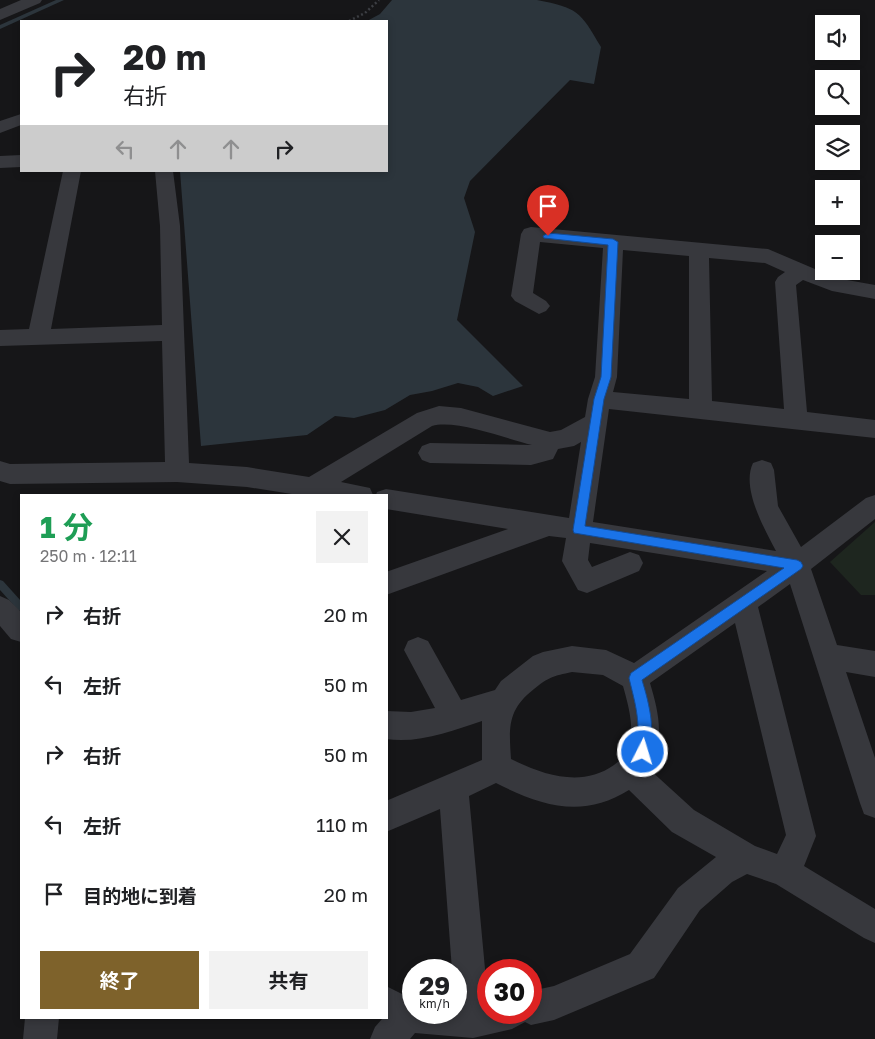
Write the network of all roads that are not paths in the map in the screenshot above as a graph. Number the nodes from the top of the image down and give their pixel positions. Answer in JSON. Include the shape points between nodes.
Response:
{"nodes":[{"id":1,"x":34,"y":0,"type":"edge"},
{"id":2,"x":0,"y":15,"type":"edge"},
{"id":3,"x":20,"y":119,"type":"edge"},
{"id":4,"x":0,"y":128,"type":"edge"},
{"id":5,"x":20,"y":161,"type":"edge"},
{"id":6,"x":0,"y":162,"type":"edge"},
{"id":7,"x":72,"y":172,"type":"edge"},
{"id":8,"x":164,"y":172,"type":"edge"},
{"id":9,"x":613,"y":242,"type":"junction"},
{"id":10,"x":699,"y":250,"type":"junction"},
{"id":11,"x":801,"y":271,"type":"junction"},
{"id":12,"x":875,"y":292,"type":"edge"},
{"id":13,"x":539,"y":306,"type":"dead end"},
{"id":14,"x":172,"y":332,"type":"junction"},
{"id":15,"x":38,"y":337,"type":"junction"},
{"id":16,"x":0,"y":338,"type":"edge"},
{"id":17,"x":599,"y":399,"type":"junction"},
{"id":18,"x":701,"y":409,"type":"junction"},
{"id":19,"x":796,"y":420,"type":"junction"},
{"id":20,"x":595,"y":422,"type":"junction"},
{"id":21,"x":875,"y":429,"type":"edge"},
{"id":22,"x":550,"y":441,"type":"junction"},
{"id":23,"x":430,"y":453,"type":"dead end"},
{"id":24,"x":762,"y":470,"type":"dead end"},
{"id":25,"x":0,"y":471,"type":"edge"},
{"id":26,"x":177,"y":472,"type":"junction"},
{"id":27,"x":245,"y":486,"type":"edge"},
{"id":28,"x":312,"y":487,"type":"junction"},
{"id":29,"x":355,"y":494,"type":"edge"},
{"id":30,"x":388,"y":499,"type":"edge"},
{"id":31,"x":875,"y":505,"type":"edge"},
{"id":32,"x":547,"y":525,"type":"junction"},
{"id":33,"x":578,"y":530,"type":"junction"},
{"id":34,"x":630,"y":563,"type":"dead end"},
{"id":35,"x":797,"y":566,"type":"junction"},
{"id":36,"x":388,"y":583,"type":"edge"},
{"id":37,"x":743,"y":601,"type":"junction"},
{"id":38,"x":0,"y":608,"type":"edge"},
{"id":39,"x":20,"y":629,"type":"edge"},
{"id":40,"x":418,"y":650,"type":"dead end"},
{"id":41,"x":827,"y":656,"type":"junction"},
{"id":42,"x":875,"y":664,"type":"edge"},
{"id":43,"x":635,"y":678,"type":"junction"},
{"id":44,"x":504,"y":700,"type":"junction"},
{"id":45,"x":454,"y":715,"type":"junction"},
{"id":46,"x":388,"y":726,"type":"edge"},
{"id":47,"x":498,"y":768,"type":"junction"},
{"id":48,"x":630,"y":771,"type":"junction"},
{"id":49,"x":452,"y":788,"type":"junction"},
{"id":50,"x":875,"y":803,"type":"edge"},
{"id":51,"x":388,"y":816,"type":"edge"},
{"id":52,"x":746,"y":858,"type":"junction"},
{"id":53,"x":785,"y":872,"type":"junction"},
{"id":54,"x":875,"y":926,"type":"edge"},
{"id":55,"x":542,"y":1006,"type":"edge"},
{"id":56,"x":42,"y":1019,"type":"edge"},
{"id":57,"x":394,"y":1019,"type":"edge"},
{"id":58,"x":477,"y":1020,"type":"edge"},
{"id":59,"x":473,"y":1021,"type":"junction"},
{"id":60,"x":40,"y":1039,"type":"edge"}],
"edges":[{"from":1,"to":2,"type":"street"},
{"from":3,"to":4,"type":"street"},
{"from":5,"to":6,"type":"street"},
{"from":7,"to":15,"type":"street"},
{"from":8,"to":14,"type":"street","via":[[170,226]]},
{"from":9,"to":10,"type":"street"},
{"from":9,"to":13,"type":"street","via":[[531,234],[522,296]]},
{"from":9,"to":17,"type":"street","via":[[606,377]]},
{"from":10,"to":11,"type":"street","via":[[768,256]]},
{"from":10,"to":18,"type":"street"},
{"from":11,"to":12,"type":"street","via":[[832,284]]},
{"from":11,"to":19,"type":"street","via":[[785,282]]},
{"from":14,"to":15,"type":"street"},
{"from":14,"to":26,"type":"street"},
{"from":15,"to":16,"type":"street"},
{"from":17,"to":18,"type":"street"},
{"from":17,"to":20,"type":"street"},
{"from":18,"to":19,"type":"street"},
{"from":19,"to":21,"type":"street"},
{"from":20,"to":22,"type":"street","via":[[566,439]]},
{"from":20,"to":33,"type":"street"},
{"from":22,"to":23,"type":"street","via":[[545,452],[531,455]]},
{"from":22,"to":28,"type":"street","via":[[461,417],[439,415],[425,418]]},
{"from":24,"to":35,"type":"street","via":[[766,507]]},
{"from":25,"to":26,"type":"street","via":[[10,474]]},
{"from":26,"to":27,"type":"street"},
{"from":27,"to":28,"type":"street"},
{"from":28,"to":29,"type":"street"},
{"from":30,"to":32,"type":"street"},
{"from":31,"to":35,"type":"street"},
{"from":32,"to":33,"type":"street"},
{"from":32,"to":36,"type":"street"},
{"from":33,"to":34,"type":"street","via":[[575,560],[587,582]]},
{"from":33,"to":35,"type":"street"},
{"from":35,"to":37,"type":"street"},
{"from":35,"to":41,"type":"street"},
{"from":37,"to":43,"type":"street"},
{"from":37,"to":53,"type":"street","via":[[800,836]]},
{"from":38,"to":39,"type":"street"},
{"from":40,"to":45,"type":"street"},
{"from":41,"to":42,"type":"street"},
{"from":41,"to":50,"type":"street"},
{"from":43,"to":44,"type":"street","via":[[606,663],[572,659],[542,665],[511,690]]},
{"from":43,"to":48,"type":"street","via":[[645,731],[643,752]]},
{"from":44,"to":45,"type":"street"},
{"from":44,"to":47,"type":"street","via":[[496,722]]},
{"from":45,"to":46,"type":"street","via":[[416,726]]},
{"from":47,"to":48,"type":"street","via":[[551,791],[584,792],[608,786]]},
{"from":47,"to":49,"type":"street"},
{"from":48,"to":52,"type":"street","via":[[683,821]]},
{"from":49,"to":51,"type":"street"},
{"from":49,"to":59,"type":"street"},
{"from":52,"to":53,"type":"street"},
{"from":52,"to":55,"type":"street","via":[[721,870],[689,899],[642,966]]},
{"from":53,"to":54,"type":"street"},
{"from":56,"to":60,"type":"street"},
{"from":57,"to":59,"type":"street"},
{"from":58,"to":59,"type":"street"}]}
